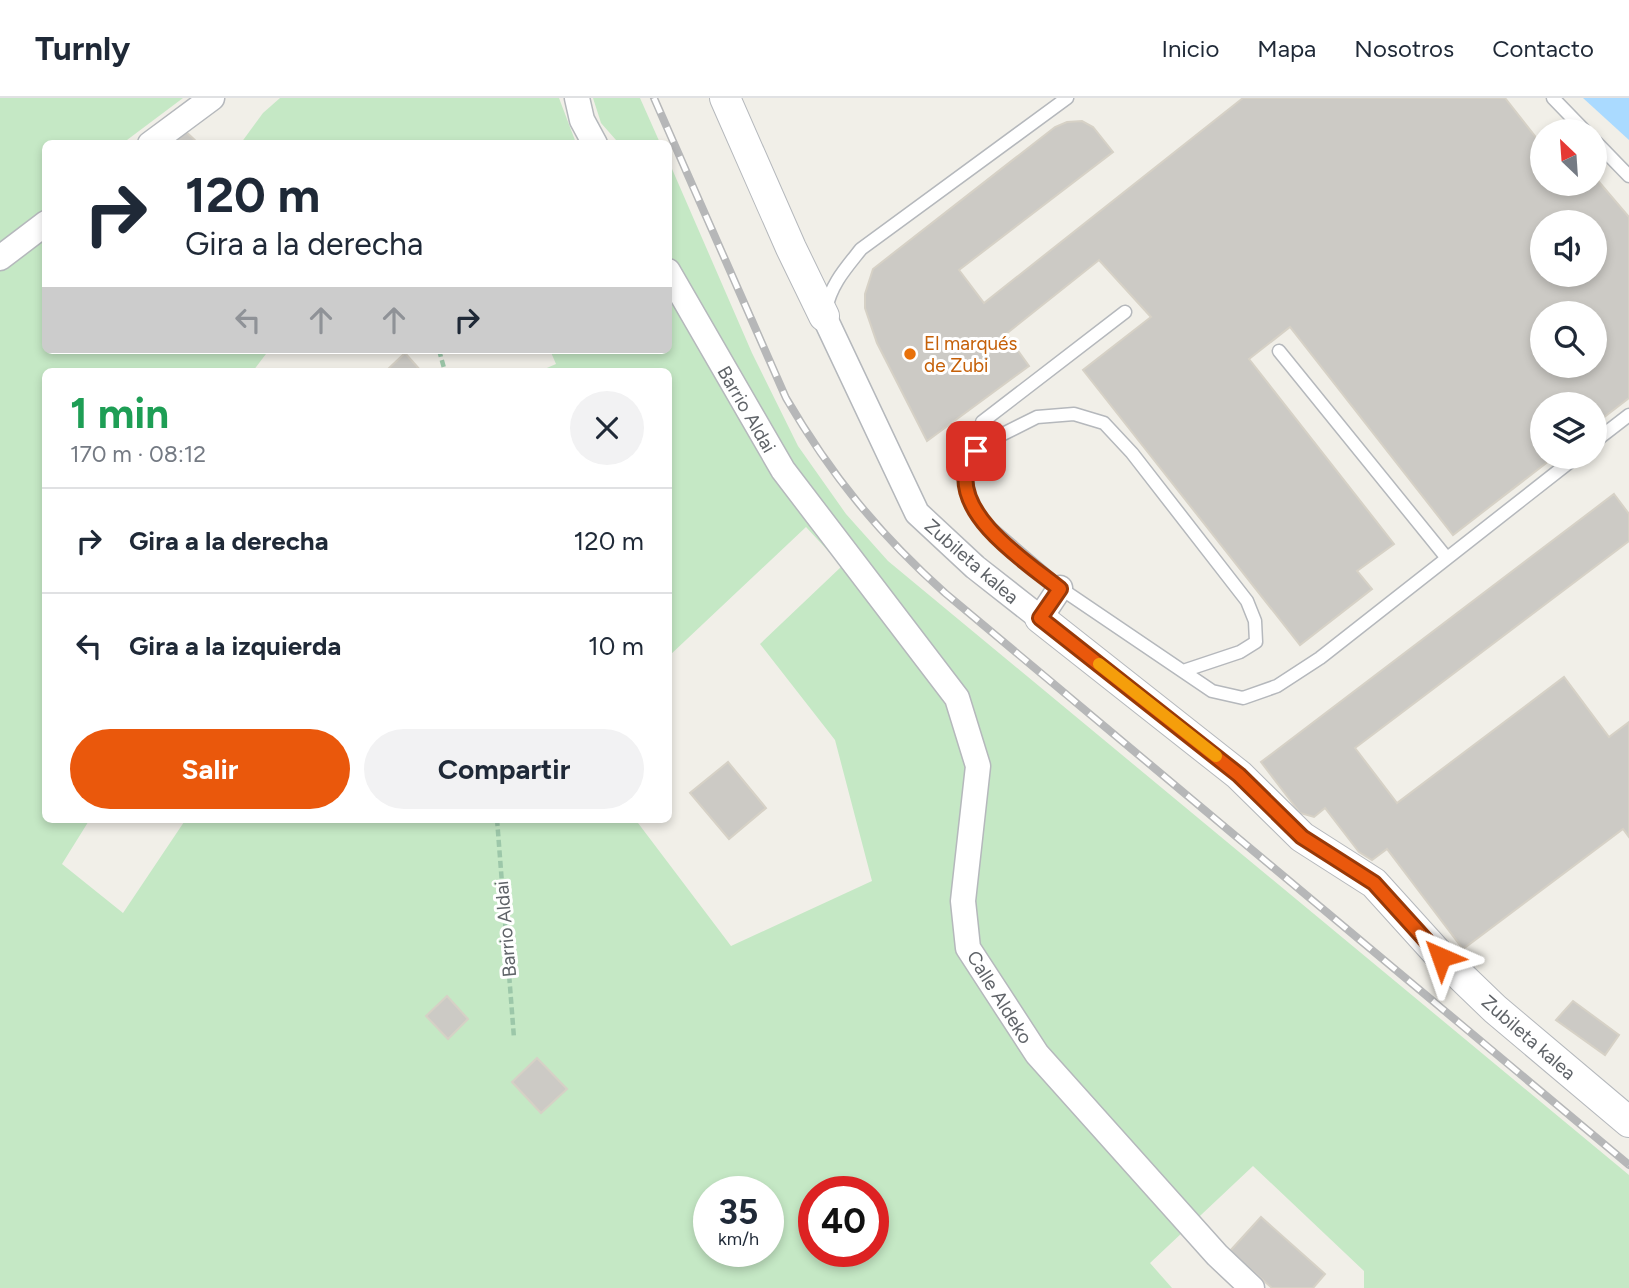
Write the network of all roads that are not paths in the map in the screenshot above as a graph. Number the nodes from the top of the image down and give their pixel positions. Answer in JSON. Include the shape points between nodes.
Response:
{"nodes":[{"id":1,"x":212,"y":98,"type":"edge"},
{"id":2,"x":577,"y":98,"type":"edge"},
{"id":3,"x":725,"y":98,"type":"edge"},
{"id":4,"x":1067,"y":98,"type":"edge"},
{"id":5,"x":1553,"y":98,"type":"edge"},
{"id":6,"x":1574,"y":119,"type":"edge"},
{"id":7,"x":154,"y":140,"type":"edge"},
{"id":8,"x":593,"y":140,"type":"edge"},
{"id":9,"x":1607,"y":153,"type":"edge"},
{"id":10,"x":1629,"y":176,"type":"edge"},
{"id":11,"x":42,"y":226,"type":"edge"},
{"id":12,"x":0,"y":258,"type":"edge"},
{"id":13,"x":672,"y":278,"type":"edge"},
{"id":14,"x":1125,"y":312,"type":"dead end"},
{"id":15,"x":824,"y":316,"type":"junction"},
{"id":16,"x":1279,"y":351,"type":"dead end"},
{"id":17,"x":1629,"y":415,"type":"edge"},
{"id":18,"x":1607,"y":432,"type":"edge"},
{"id":19,"x":995,"y":438,"type":"junction"},
{"id":20,"x":1560,"y":469,"type":"edge"},
{"id":21,"x":837,"y":539,"type":"joint"},
{"id":22,"x":1446,"y":557,"type":"junction"},
{"id":23,"x":1060,"y":589,"type":"junction"},
{"id":24,"x":1040,"y":618,"type":"junction"},
{"id":25,"x":1183,"y":671,"type":"junction"},
{"id":26,"x":1629,"y":1122,"type":"edge"},
{"id":27,"x":1252,"y":1288,"type":"edge"}],
"edges":[{"from":1,"to":7,"type":"street"},
{"from":2,"to":8,"type":"street"},
{"from":3,"to":15,"type":"street","name":"Zubileta kalea"},
{"from":4,"to":15,"type":"lane","via":[[861,249],[835,285]]},
{"from":5,"to":6,"type":"lane"},
{"from":9,"to":10,"type":"lane"},
{"from":11,"to":12,"type":"street"},
{"from":13,"to":21,"type":"street","name":"Barrio Aldai","via":[[783,470]]},
{"from":14,"to":19,"type":"lane","via":[[982,422]]},
{"from":15,"to":24,"type":"street","name":"Zubileta kalea","via":[[917,513]]},
{"from":16,"to":22,"type":"lane"},
{"from":17,"to":18,"type":"lane"},
{"from":19,"to":23,"type":"lane","via":[[976,451],[966,470],[967,494],[983,522]]},
{"from":19,"to":25,"type":"lane","via":[[1037,417],[1074,414],[1104,423],[1132,453],[1247,601],[1255,621],[1256,642]]},
{"from":20,"to":22,"type":"lane"},
{"from":21,"to":27,"type":"street","name":"Calle Aldeko","via":[[957,698],[978,766],[963,901],[968,948],[1037,1054]]},
{"from":22,"to":25,"type":"lane","via":[[1320,658],[1277,686],[1243,698],[1212,691]]},
{"from":23,"to":24,"type":"street"},
{"from":23,"to":25,"type":"lane"},
{"from":24,"to":26,"type":"street","name":"Zubileta kalea","via":[[1239,775],[1302,837],[1374,883],[1495,1009]]}]}
